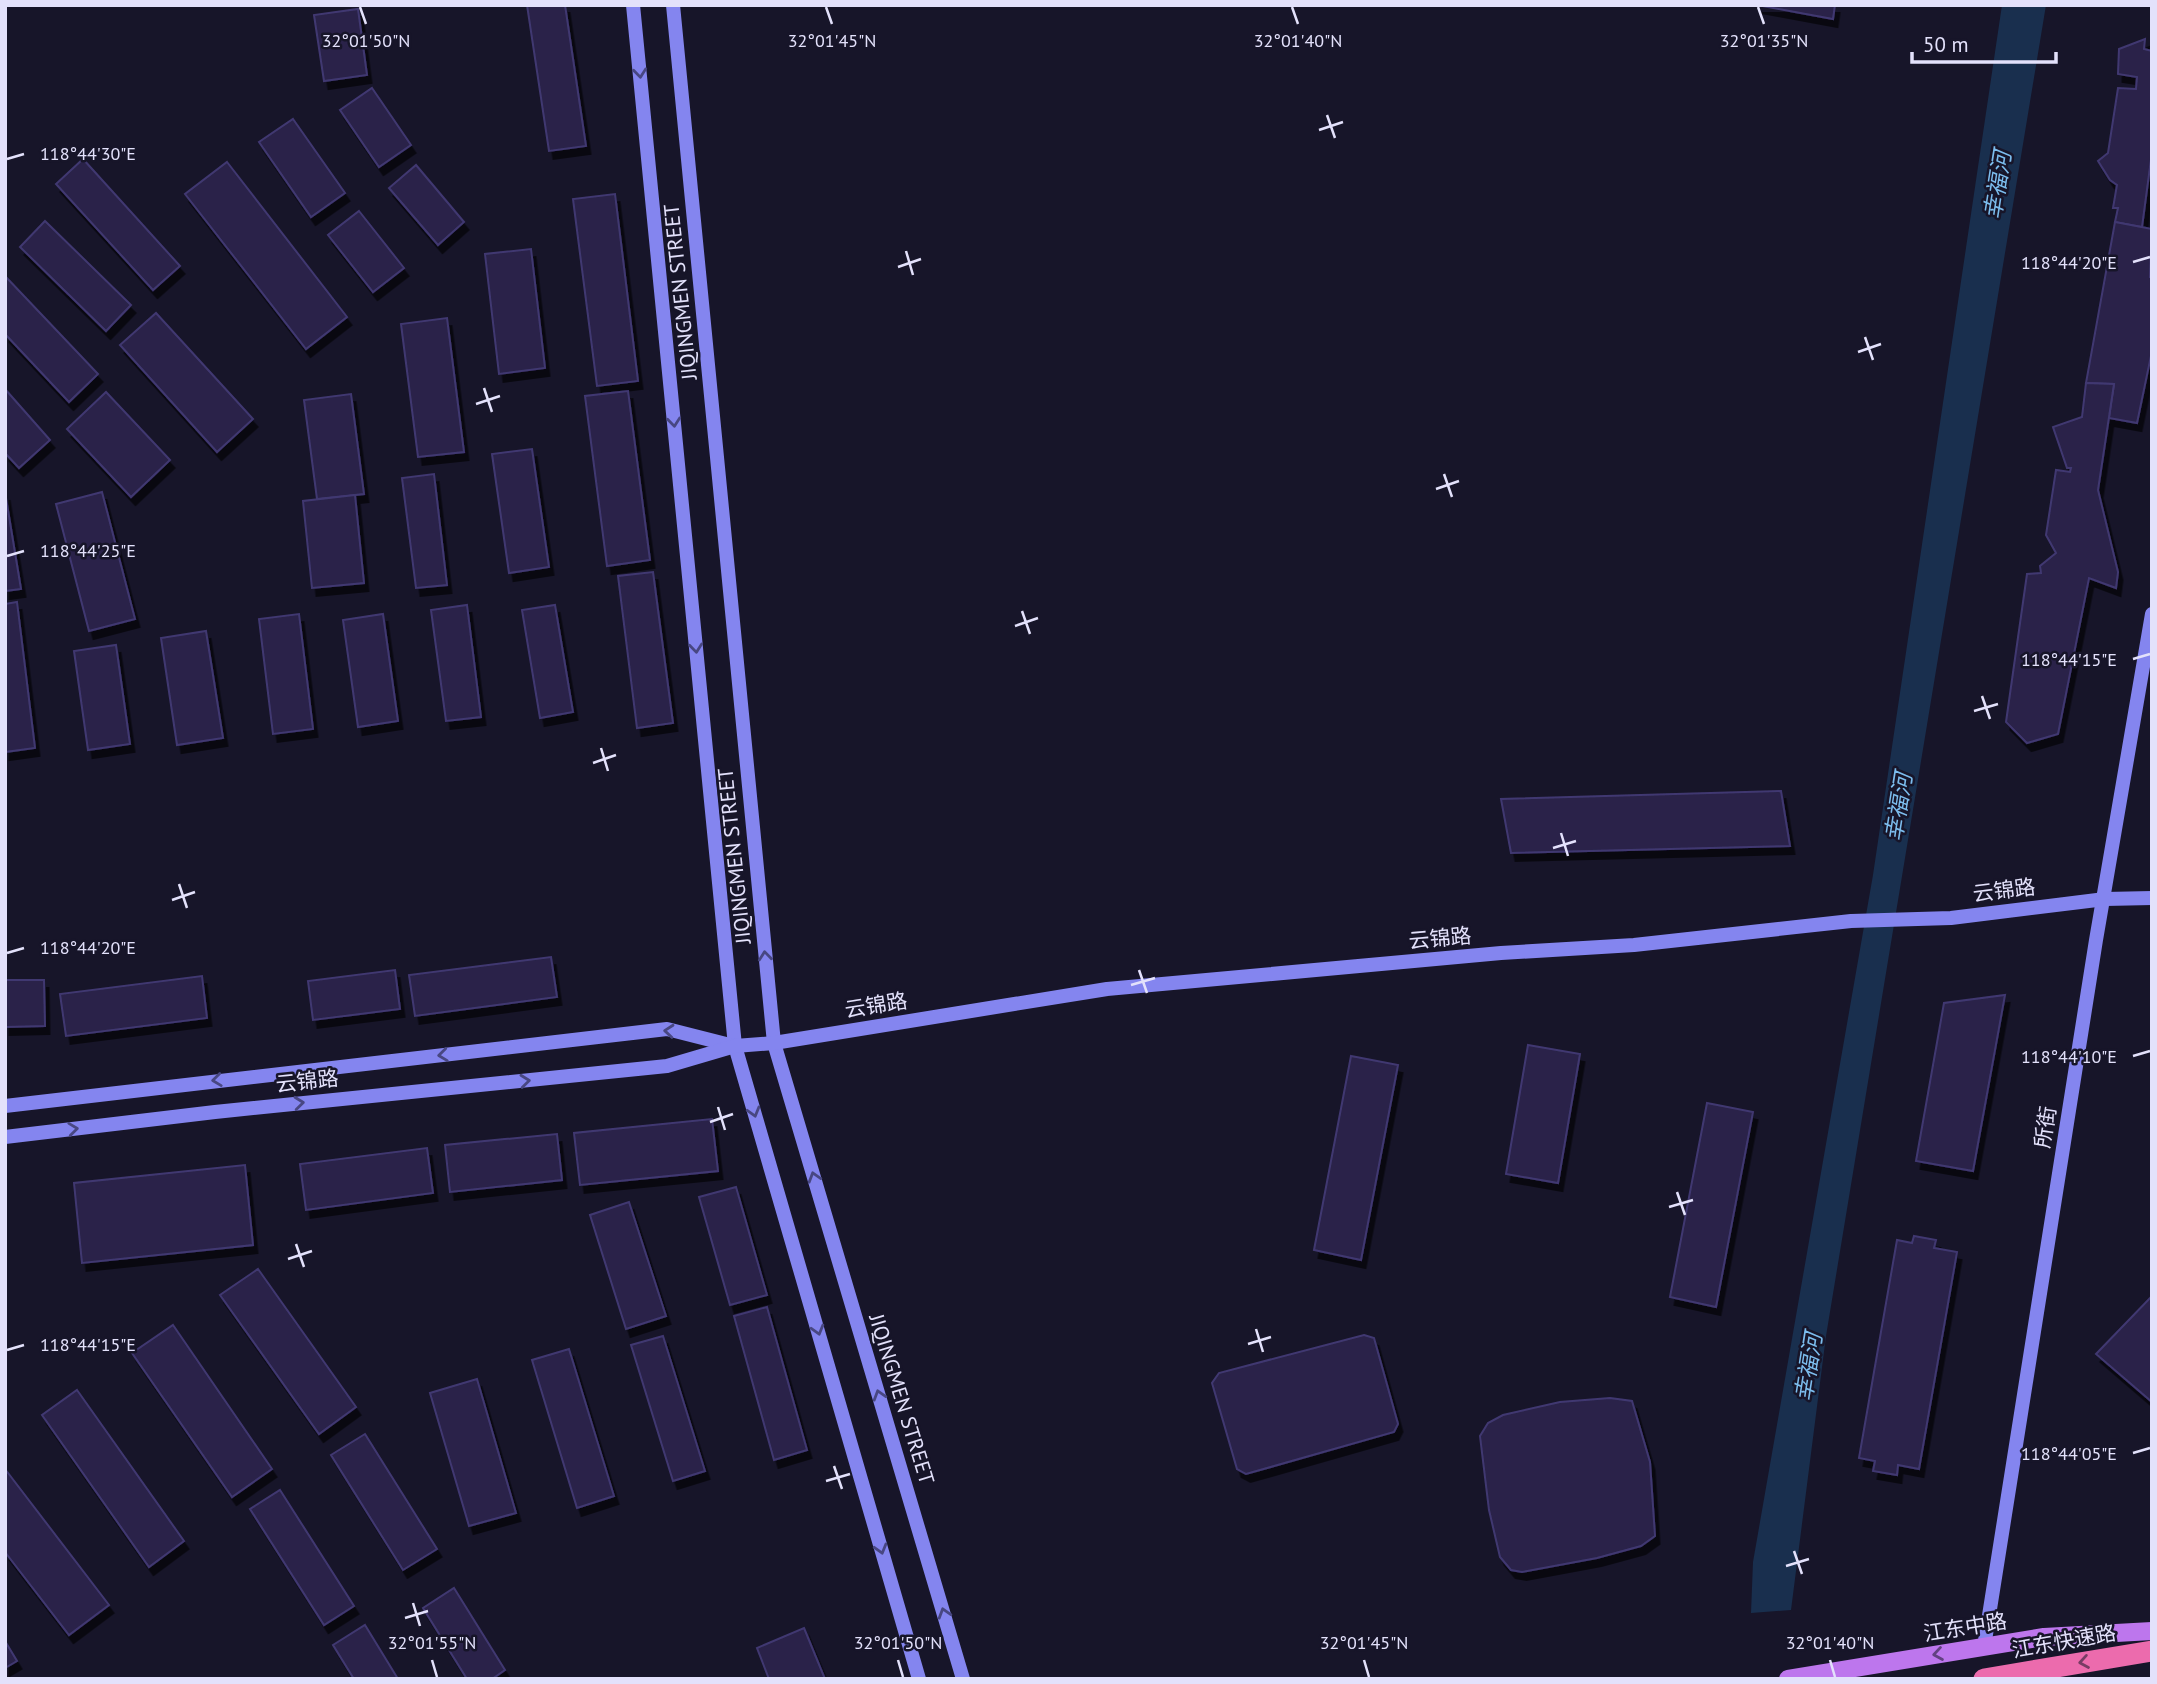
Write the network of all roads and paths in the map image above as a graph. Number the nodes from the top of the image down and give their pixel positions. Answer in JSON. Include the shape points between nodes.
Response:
{"nodes":[{"id":1,"x":634,"y":5,"type":"edge"},
{"id":2,"x":673,"y":5,"type":"edge"},
{"id":3,"x":2152,"y":614,"type":"edge"},
{"id":4,"x":2152,"y":898,"type":"edge"},
{"id":5,"x":2105,"y":899,"type":"junction"},
{"id":6,"x":774,"y":1044,"type":"junction"},
{"id":7,"x":735,"y":1046,"type":"junction"},
{"id":8,"x":5,"y":1106,"type":"edge"},
{"id":9,"x":5,"y":1137,"type":"edge"},
{"id":10,"x":2152,"y":1631,"type":"edge"},
{"id":11,"x":1984,"y":1647,"type":"junction"},
{"id":12,"x":2152,"y":1651,"type":"edge"},
{"id":13,"x":919,"y":1679,"type":"edge"},
{"id":14,"x":963,"y":1679,"type":"edge"},
{"id":15,"x":1788,"y":1679,"type":"edge"},
{"id":16,"x":1984,"y":1679,"type":"edge"}],
"edges":[{"from":1,"to":7,"type":"street","name":"JIQINGMEN STREET","one_way":true},
{"from":6,"to":2,"type":"street","name":"JIQINGMEN STREET","one_way":true},
{"from":3,"to":5,"type":"street","name":"所街"},
{"from":4,"to":5,"type":"street","name":"云锦路"},
{"from":5,"to":6,"type":"street","name":"云锦路","via":[[1951,918],[1851,921],[1634,945],[1107,989]]},
{"from":5,"to":11,"type":"street","name":"所街"},
{"from":6,"to":7,"type":"street","name":"云锦路"},
{"from":14,"to":6,"type":"street","name":"JIQINGMEN STREET","one_way":true},
{"from":7,"to":8,"type":"street","name":"云锦路","one_way":true,"via":[[667,1029]]},
{"from":9,"to":7,"type":"street","name":"云锦路","one_way":true,"via":[[667,1066]]},
{"from":7,"to":13,"type":"street","name":"JIQINGMEN STREET","one_way":true},
{"from":10,"to":11,"type":"main road","name":"江东中路","via":[[2044,1637]]},
{"from":11,"to":15,"type":"main road","name":"江东中路","one_way":true},
{"from":12,"to":16,"type":"highway","name":"江东快速路","one_way":true}]}
